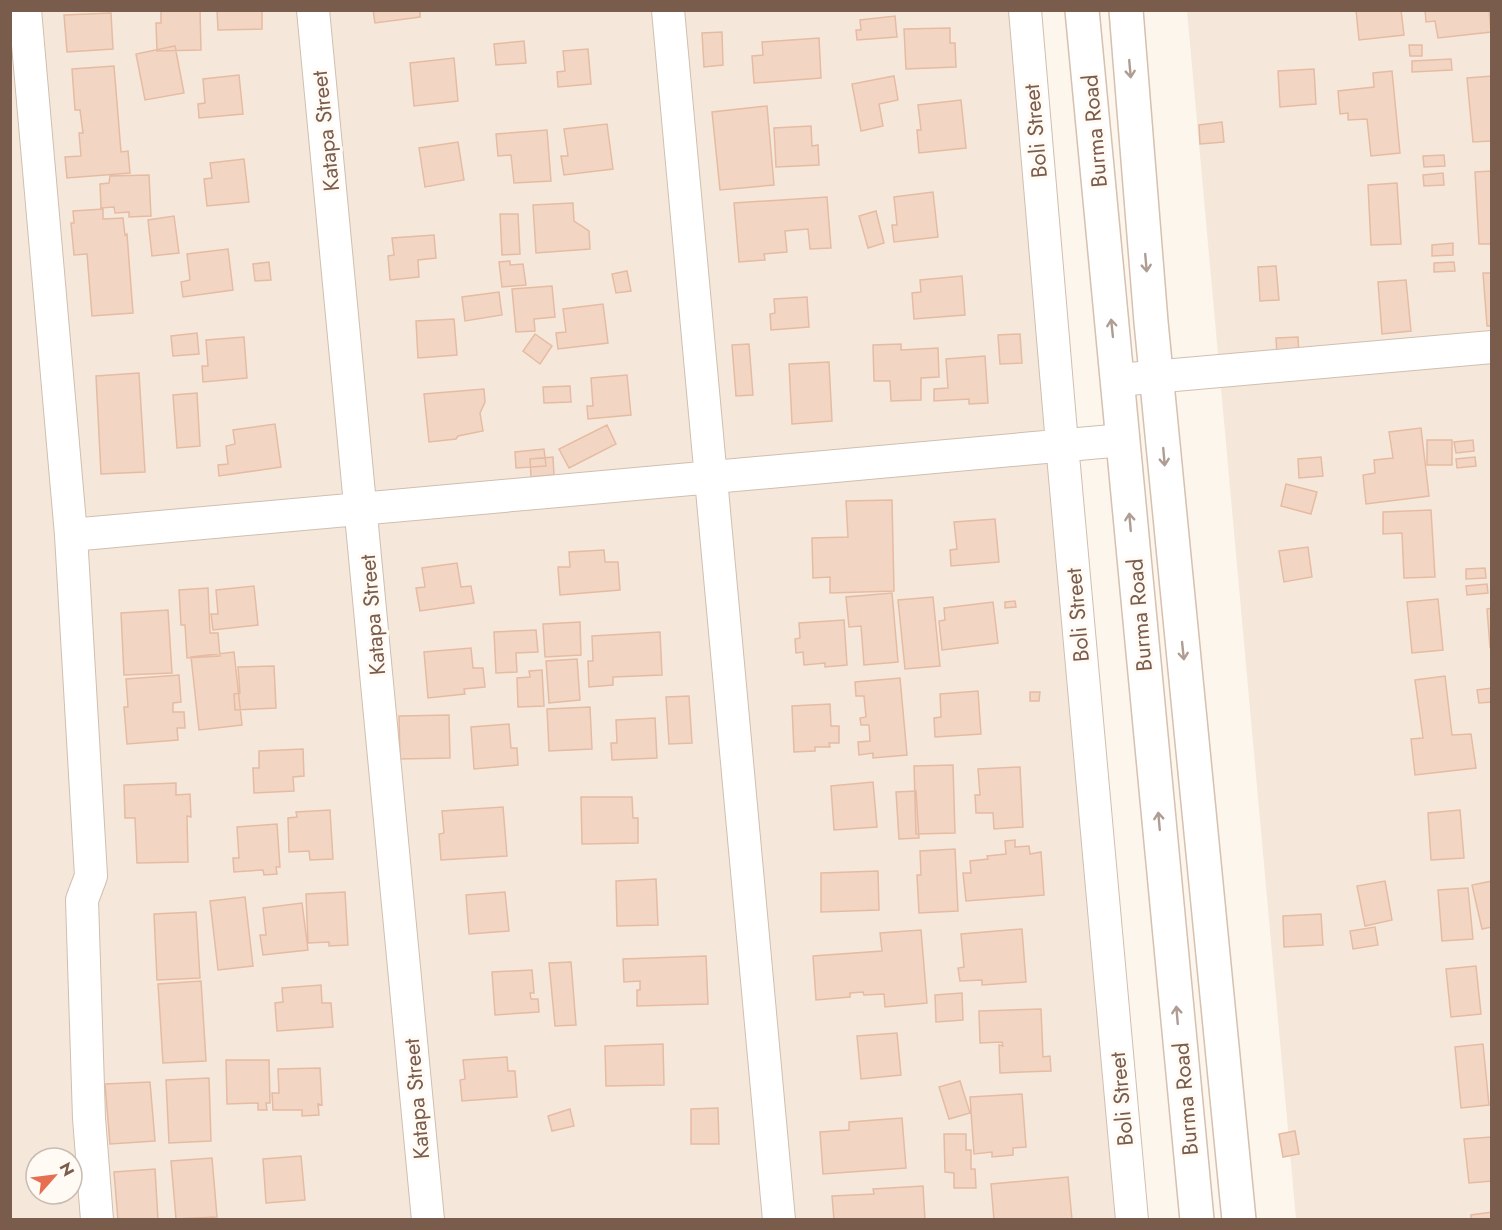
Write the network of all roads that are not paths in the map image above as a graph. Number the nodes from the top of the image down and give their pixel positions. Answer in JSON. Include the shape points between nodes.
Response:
{"nodes":[{"id":1,"x":25,"y":10,"type":"edge"},
{"id":2,"x":314,"y":10,"type":"edge"},
{"id":3,"x":668,"y":10,"type":"edge"},
{"id":4,"x":1025,"y":10,"type":"edge"},
{"id":5,"x":1082,"y":10,"type":"edge"},
{"id":6,"x":1126,"y":10,"type":"edge"},
{"id":7,"x":1491,"y":347,"type":"edge"},
{"id":8,"x":1156,"y":376,"type":"junction"},
{"id":9,"x":1118,"y":380,"type":"junction"},
{"id":10,"x":1123,"y":440,"type":"junction"},
{"id":11,"x":1062,"y":444,"type":"junction"},
{"id":12,"x":711,"y":477,"type":"junction"},
{"id":13,"x":362,"y":507,"type":"junction"},
{"id":14,"x":71,"y":534,"type":"junction"},
{"id":15,"x":97,"y":1220,"type":"edge"},
{"id":16,"x":428,"y":1220,"type":"edge"},
{"id":17,"x":779,"y":1220,"type":"edge"},
{"id":18,"x":1132,"y":1220,"type":"edge"},
{"id":19,"x":1197,"y":1220,"type":"edge"},
{"id":20,"x":1239,"y":1220,"type":"edge"}],
"edges":[{"from":1,"to":14,"type":"street"},
{"from":2,"to":13,"type":"street","name":"Katapa Street"},
{"from":3,"to":12,"type":"street"},
{"from":4,"to":11,"type":"street","name":"Boli Street"},
{"from":9,"to":5,"type":"main road","name":"Burma Road","one_way":true},
{"from":6,"to":8,"type":"main road","name":"Burma Road","one_way":true},
{"from":7,"to":8,"type":"street"},
{"from":8,"to":9,"type":"street"},
{"from":8,"to":20,"type":"main road","name":"Burma Road","one_way":true},
{"from":9,"to":10,"type":"main road","name":"Burma Road"},
{"from":10,"to":11,"type":"street"},
{"from":19,"to":10,"type":"main road","name":"Burma Road","one_way":true},
{"from":11,"to":12,"type":"street"},
{"from":11,"to":18,"type":"street","name":"Boli Street"},
{"from":12,"to":13,"type":"street"},
{"from":12,"to":17,"type":"street"},
{"from":13,"to":14,"type":"street"},
{"from":13,"to":16,"type":"street","name":"Katapa Street"},
{"from":14,"to":15,"type":"street","via":[[91,876],[82,900],[89,1118]]}]}
